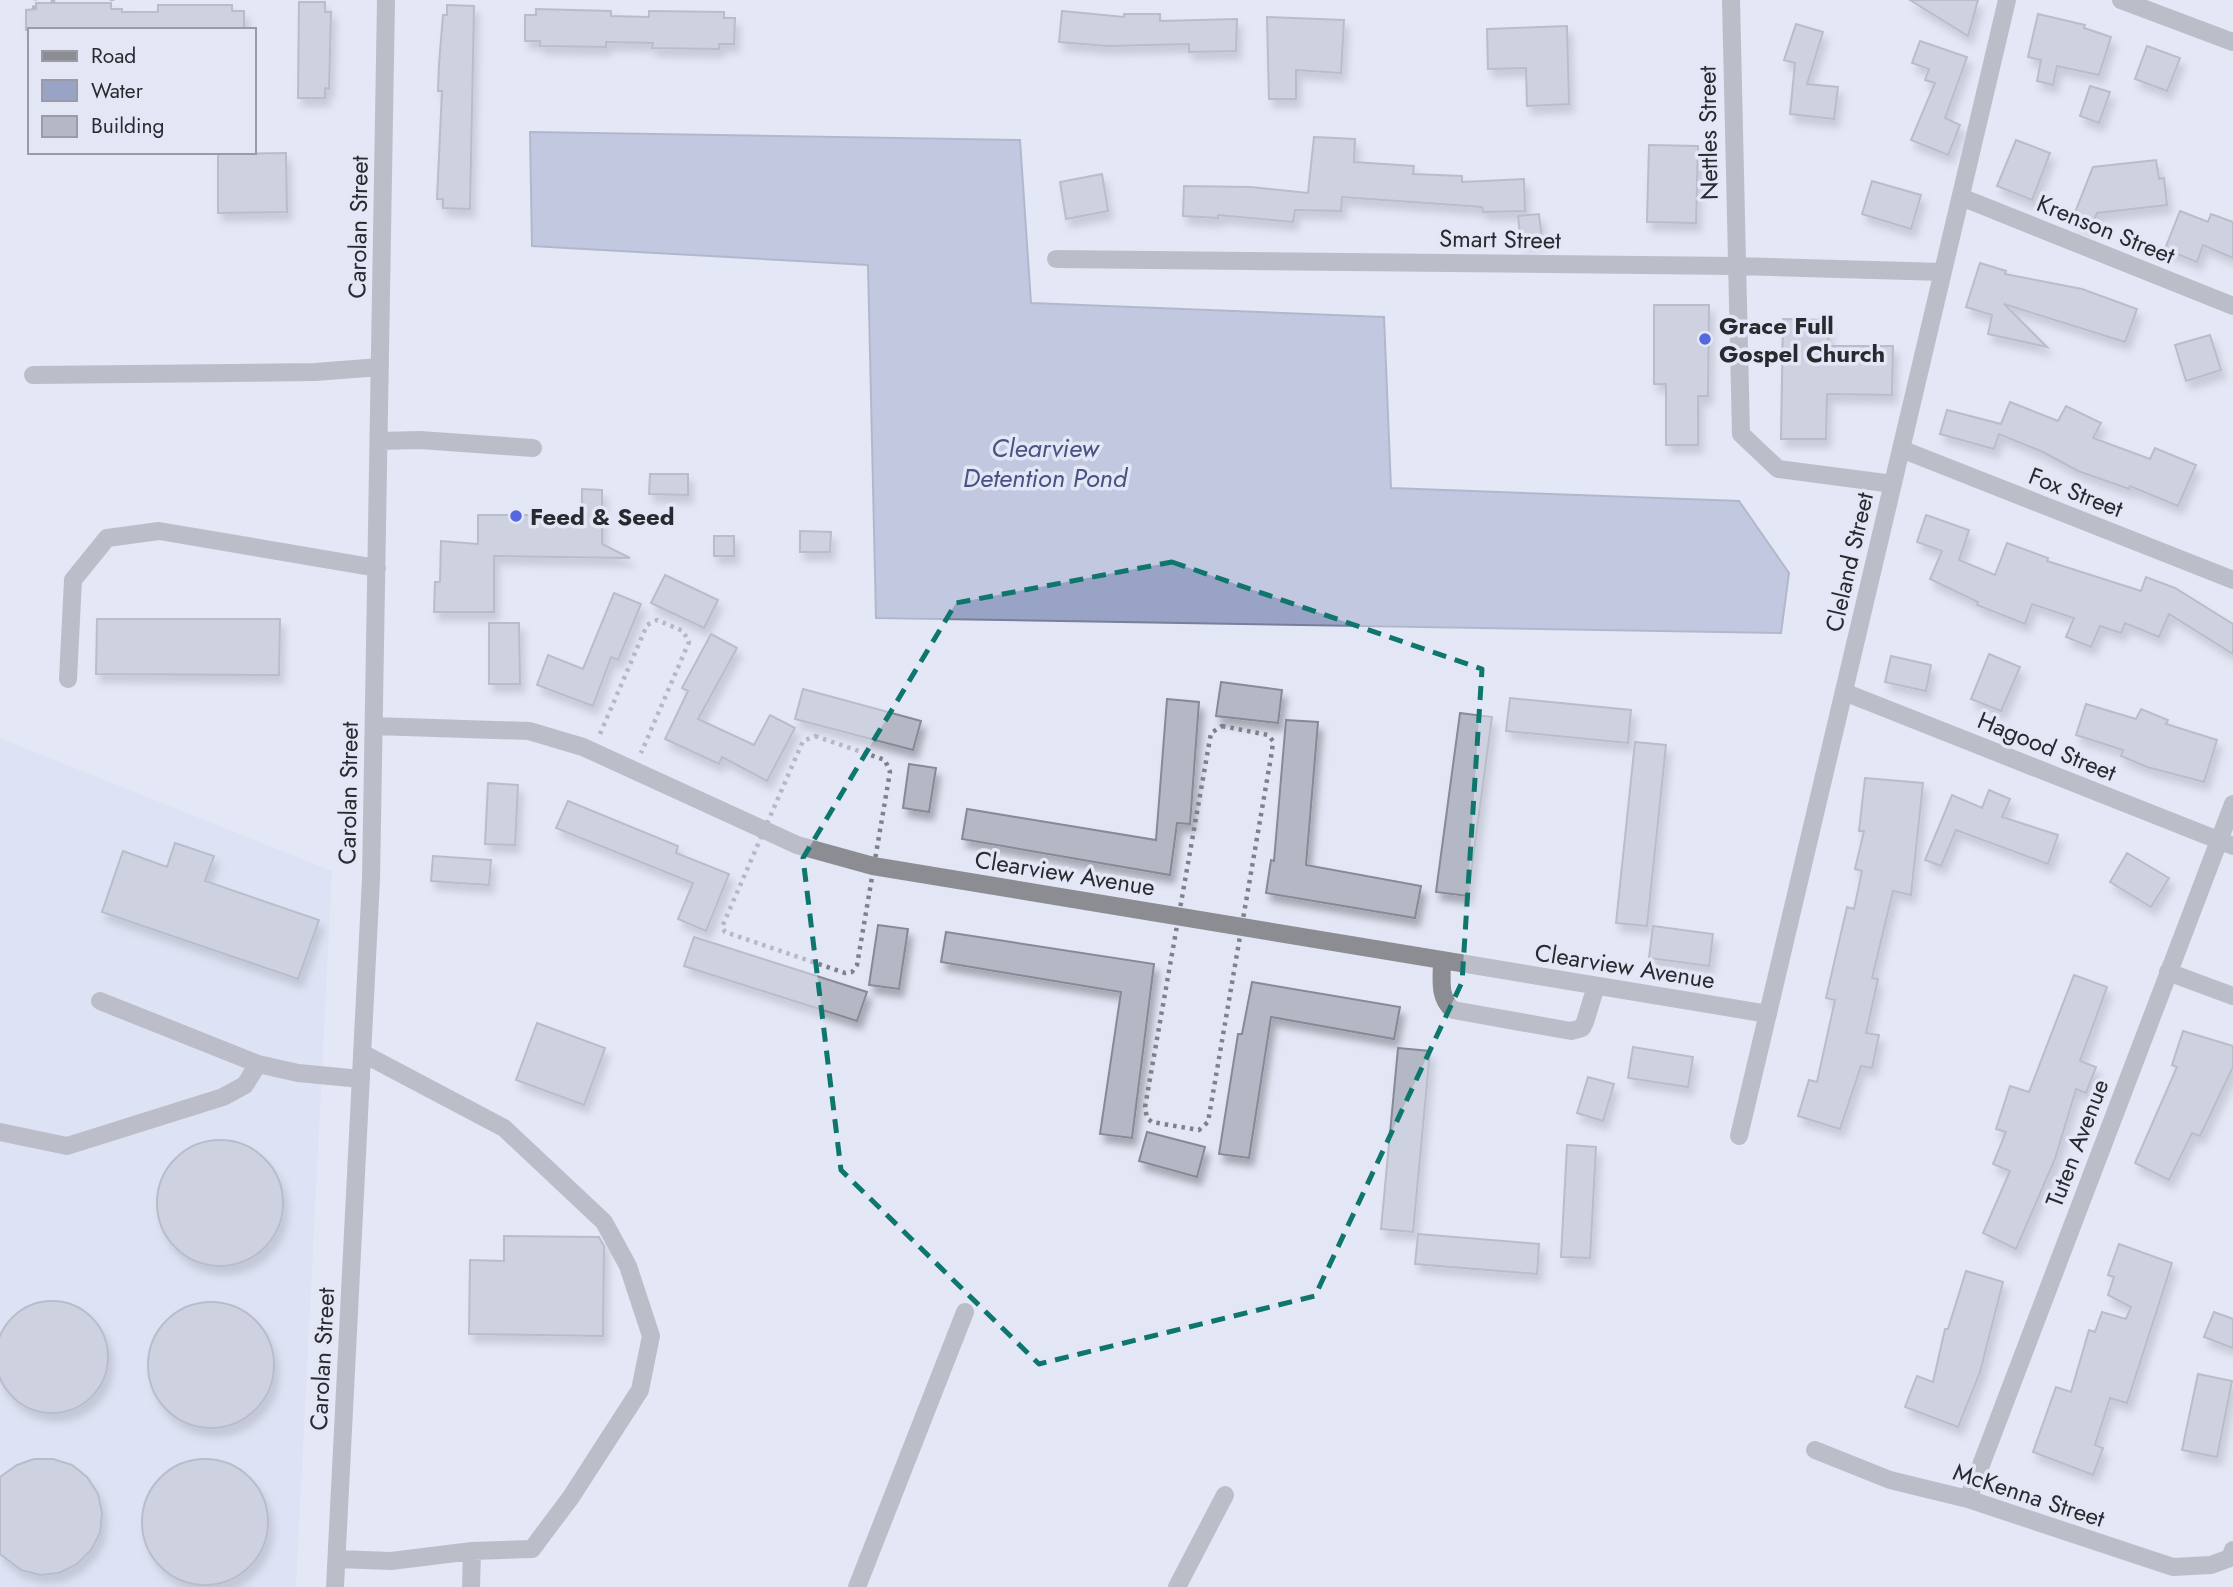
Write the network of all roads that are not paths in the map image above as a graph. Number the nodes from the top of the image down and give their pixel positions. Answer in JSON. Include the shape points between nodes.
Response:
{"nodes":[{"id":1,"x":386,"y":0,"type":"edge"},
{"id":2,"x":1731,"y":0,"type":"edge"},
{"id":3,"x":2007,"y":0,"type":"edge"},
{"id":4,"x":2121,"y":0,"type":"edge"},
{"id":5,"x":2233,"y":42,"type":"edge"},
{"id":6,"x":1961,"y":197,"type":"junction"},
{"id":7,"x":1056,"y":259,"type":"dead end"},
{"id":8,"x":1735,"y":266,"type":"junction"},
{"id":9,"x":1943,"y":272,"type":"junction"},
{"id":10,"x":2233,"y":306,"type":"edge"},
{"id":11,"x":380,"y":367,"type":"junction"},
{"id":12,"x":33,"y":375,"type":"dead end"},
{"id":13,"x":379,"y":441,"type":"junction"},
{"id":14,"x":533,"y":448,"type":"dead end"},
{"id":15,"x":1901,"y":449,"type":"junction"},
{"id":16,"x":1893,"y":484,"type":"junction"},
{"id":17,"x":377,"y":568,"type":"junction"},
{"id":18,"x":2233,"y":580,"type":"edge"},
{"id":19,"x":68,"y":679,"type":"dead end"},
{"id":20,"x":1844,"y":692,"type":"junction"},
{"id":21,"x":374,"y":726,"type":"junction"},
{"id":22,"x":2233,"y":804,"type":"edge"},
{"id":23,"x":2226,"y":843,"type":"edge"},
{"id":24,"x":1442,"y":960,"type":"junction"},
{"id":25,"x":2168,"y":972,"type":"junction"},
{"id":26,"x":1596,"y":986,"type":"junction"},
{"id":27,"x":2233,"y":996,"type":"edge"},
{"id":28,"x":100,"y":1001,"type":"dead end"},
{"id":29,"x":1768,"y":1014,"type":"junction"},
{"id":30,"x":362,"y":1053,"type":"junction"},
{"id":31,"x":258,"y":1065,"type":"junction"},
{"id":32,"x":361,"y":1079,"type":"junction"},
{"id":33,"x":0,"y":1132,"type":"edge"},
{"id":34,"x":1739,"y":1136,"type":"dead end"},
{"id":35,"x":964,"y":1312,"type":"dead end"},
{"id":36,"x":1815,"y":1450,"type":"dead end"},
{"id":37,"x":1225,"y":1495,"type":"dead end"},
{"id":38,"x":1968,"y":1499,"type":"junction"},
{"id":39,"x":472,"y":1551,"type":"junction"},
{"id":40,"x":2232,"y":1554,"type":"edge"},
{"id":41,"x":337,"y":1559,"type":"junction"},
{"id":42,"x":335,"y":1587,"type":"edge"},
{"id":43,"x":471,"y":1587,"type":"edge"},
{"id":44,"x":857,"y":1587,"type":"edge"},
{"id":45,"x":1177,"y":1587,"type":"edge"}],
"edges":[{"from":1,"to":11,"type":"street","name":"Carolan Street"},
{"from":2,"to":8,"type":"street","name":"Nettles Street"},
{"from":3,"to":6,"type":"street","name":"Cleland Street"},
{"from":4,"to":5,"type":"street"},
{"from":6,"to":9,"type":"street","name":"Cleland Street"},
{"from":6,"to":10,"type":"street","name":"Krenson Street"},
{"from":7,"to":8,"type":"street","name":"Smart Street"},
{"from":8,"to":9,"type":"street","name":"Smart Street"},
{"from":8,"to":16,"type":"street","name":"Nettles Street","via":[[1741,434],[1778,469]]},
{"from":9,"to":15,"type":"street","name":"Cleland Street"},
{"from":11,"to":12,"type":"street","via":[[315,372]]},
{"from":11,"to":13,"type":"street","name":"Carolan Street"},
{"from":13,"to":14,"type":"street"},
{"from":13,"to":17,"type":"street","name":"Carolan Street"},
{"from":15,"to":16,"type":"street","name":"Cleland Street"},
{"from":15,"to":18,"type":"street","name":"Fox Street"},
{"from":16,"to":20,"type":"street","name":"Cleland Street"},
{"from":17,"to":19,"type":"street","via":[[159,531],[107,538],[72,580]]},
{"from":17,"to":21,"type":"street","name":"Carolan Street"},
{"from":20,"to":23,"type":"street","name":"Hagood Street"},
{"from":20,"to":29,"type":"street","name":"Cleland Street"},
{"from":21,"to":24,"type":"street","name":"Clearview Avenue","via":[[528,731],[592,751],[797,845],[873,866]]},
{"from":21,"to":30,"type":"street","name":"Carolan Street"},
{"from":22,"to":23,"type":"street","name":"Tuten Avenue"},
{"from":23,"to":25,"type":"street","name":"Tuten Avenue"},
{"from":24,"to":26,"type":"street","name":"Clearview Avenue"},
{"from":24,"to":26,"type":"street","via":[[1441,991],[1453,1010],[1571,1031],[1585,1023]]},
{"from":25,"to":27,"type":"street"},
{"from":25,"to":38,"type":"street","name":"Tuten Avenue"},
{"from":26,"to":29,"type":"street","name":"Clearview Avenue"},
{"from":28,"to":31,"type":"street"},
{"from":29,"to":34,"type":"street","name":"Cleland Street"},
{"from":30,"to":32,"type":"street","name":"Carolan Street"},
{"from":30,"to":39,"type":"street","via":[[504,1128],[604,1222],[628,1266],[651,1336],[640,1390],[532,1549]]},
{"from":31,"to":32,"type":"street"},
{"from":31,"to":33,"type":"street","via":[[245,1085],[223,1097],[67,1146]]},
{"from":32,"to":41,"type":"street","name":"Carolan Street"},
{"from":35,"to":44,"type":"street"},
{"from":36,"to":38,"type":"street","name":"McKenna Street","via":[[1889,1480]]},
{"from":37,"to":45,"type":"street"},
{"from":38,"to":40,"type":"street","name":"McKenna Street","via":[[2173,1567],[2211,1565]]},
{"from":39,"to":41,"type":"street","via":[[391,1561]]},
{"from":39,"to":43,"type":"street"},
{"from":41,"to":42,"type":"street","name":"Carolan Street"}]}
